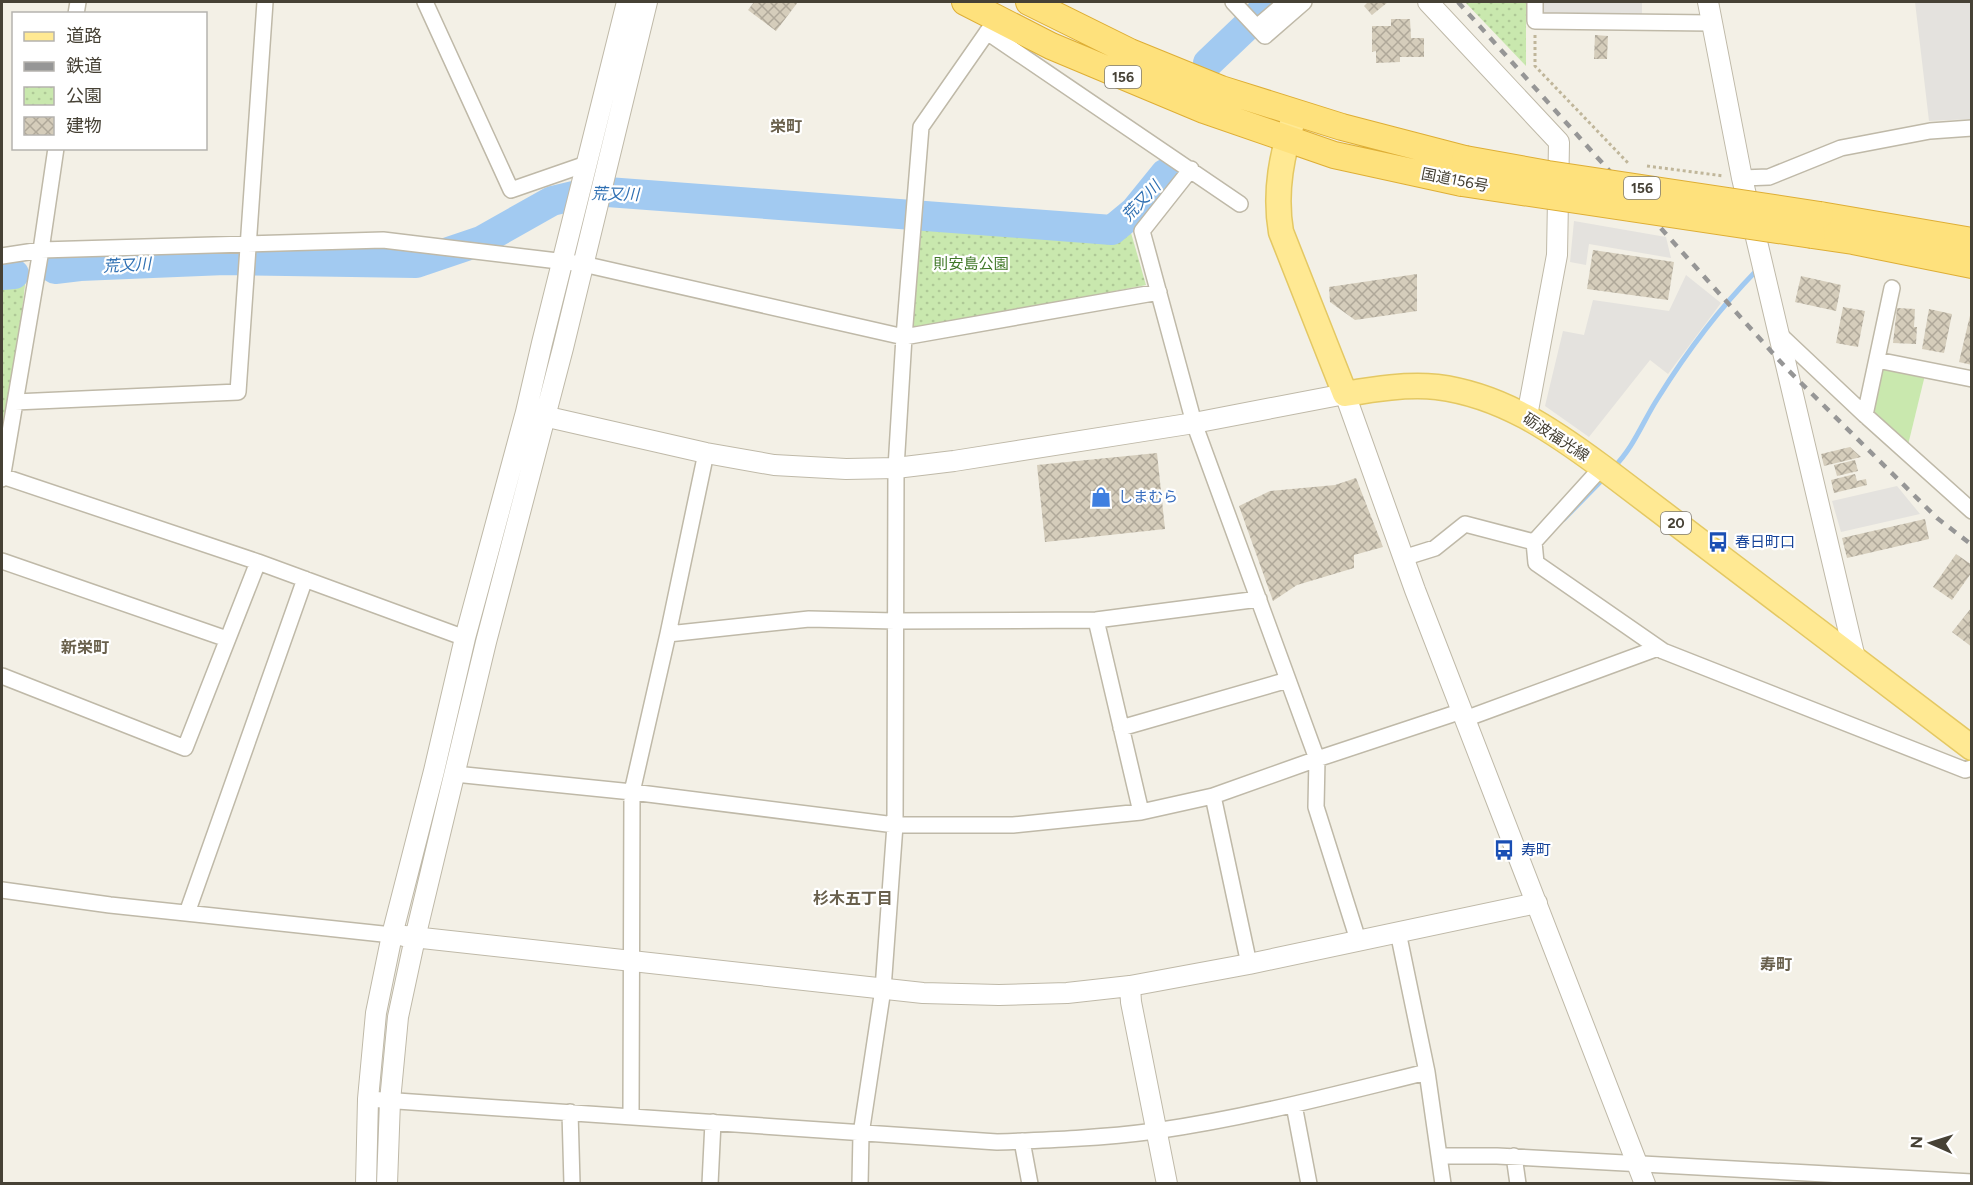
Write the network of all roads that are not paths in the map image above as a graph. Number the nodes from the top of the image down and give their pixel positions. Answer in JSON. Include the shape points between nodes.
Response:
{"nodes":[{"id":1,"x":265,"y":2,"type":"edge"},
{"id":2,"x":425,"y":2,"type":"edge"},
{"id":3,"x":627,"y":2,"type":"edge"},
{"id":4,"x":647,"y":2,"type":"edge"},
{"id":5,"x":965,"y":2,"type":"edge"},
{"id":6,"x":1029,"y":2,"type":"edge"},
{"id":7,"x":1233,"y":2,"type":"edge"},
{"id":8,"x":1286,"y":2,"type":"edge"},
{"id":9,"x":1304,"y":2,"type":"edge"},
{"id":10,"x":1428,"y":2,"type":"edge"},
{"id":11,"x":1535,"y":2,"type":"edge"},
{"id":12,"x":1708,"y":2,"type":"edge"},
{"id":13,"x":1711,"y":23,"type":"junction"},
{"id":14,"x":992,"y":25,"type":"junction"},
{"id":15,"x":1257,"y":27,"type":"junction"},
{"id":16,"x":1295,"y":114,"type":"junction"},
{"id":17,"x":1971,"y":128,"type":"edge"},
{"id":18,"x":1286,"y":140,"type":"junction"},
{"id":19,"x":56,"y":150,"type":"edge"},
{"id":20,"x":586,"y":165,"type":"junction"},
{"id":21,"x":1191,"y":169,"type":"junction"},
{"id":22,"x":1463,"y":171,"type":"junction"},
{"id":23,"x":1742,"y":178,"type":"junction"},
{"id":24,"x":1240,"y":204,"type":"dead end"},
{"id":25,"x":1816,"y":225,"type":"junction"},
{"id":26,"x":1971,"y":241,"type":"edge"},
{"id":27,"x":249,"y":243,"type":"junction"},
{"id":28,"x":41,"y":250,"type":"junction"},
{"id":29,"x":2,"y":256,"type":"edge"},
{"id":30,"x":562,"y":261,"type":"junction"},
{"id":31,"x":583,"y":264,"type":"junction"},
{"id":32,"x":1971,"y":265,"type":"edge"},
{"id":33,"x":1892,"y":288,"type":"dead end"},
{"id":34,"x":1159,"y":292,"type":"junction"},
{"id":35,"x":1778,"y":333,"type":"junction"},
{"id":36,"x":904,"y":337,"type":"junction"},
{"id":37,"x":1877,"y":360,"type":"junction"},
{"id":38,"x":1971,"y":379,"type":"edge"},
{"id":39,"x":1345,"y":394,"type":"junction"},
{"id":40,"x":15,"y":402,"type":"junction"},
{"id":41,"x":536,"y":414,"type":"junction"},
{"id":42,"x":1865,"y":415,"type":"junction"},
{"id":43,"x":1527,"y":416,"type":"junction"},
{"id":44,"x":1194,"y":423,"type":"junction"},
{"id":45,"x":706,"y":453,"type":"junction"},
{"id":46,"x":1602,"y":467,"type":"junction"},
{"id":47,"x":896,"y":468,"type":"junction"},
{"id":48,"x":2,"y":477,"type":"edge"},
{"id":49,"x":1971,"y":511,"type":"edge"},
{"id":50,"x":1534,"y":542,"type":"junction"},
{"id":51,"x":1403,"y":558,"type":"junction"},
{"id":52,"x":2,"y":561,"type":"edge"},
{"id":53,"x":258,"y":562,"type":"junction"},
{"id":54,"x":305,"y":579,"type":"junction"},
{"id":55,"x":1259,"y":599,"type":"junction"},
{"id":56,"x":1096,"y":620,"type":"junction"},
{"id":57,"x":895,"y":621,"type":"junction"},
{"id":58,"x":668,"y":634,"type":"junction"},
{"id":59,"x":465,"y":638,"type":"junction"},
{"id":60,"x":227,"y":639,"type":"junction"},
{"id":61,"x":1658,"y":648,"type":"junction"},
{"id":62,"x":1855,"y":658,"type":"junction"},
{"id":63,"x":2,"y":676,"type":"edge"},
{"id":64,"x":1288,"y":680,"type":"junction"},
{"id":65,"x":1463,"y":715,"type":"junction"},
{"id":66,"x":1121,"y":728,"type":"junction"},
{"id":67,"x":1967,"y":749,"type":"edge"},
{"id":68,"x":1317,"y":759,"type":"junction"},
{"id":69,"x":1971,"y":768,"type":"edge"},
{"id":70,"x":454,"y":774,"type":"junction"},
{"id":71,"x":632,"y":792,"type":"junction"},
{"id":72,"x":1213,"y":796,"type":"junction"},
{"id":73,"x":1141,"y":812,"type":"junction"},
{"id":74,"x":895,"y":825,"type":"junction"},
{"id":75,"x":2,"y":890,"type":"edge"},
{"id":76,"x":1537,"y":903,"type":"junction"},
{"id":77,"x":187,"y":914,"type":"junction"},
{"id":78,"x":1398,"y":932,"type":"junction"},
{"id":79,"x":392,"y":935,"type":"junction"},
{"id":80,"x":415,"y":938,"type":"junction"},
{"id":81,"x":1358,"y":940,"type":"junction"},
{"id":82,"x":630,"y":962,"type":"junction"},
{"id":83,"x":1249,"y":964,"type":"junction"},
{"id":84,"x":1130,"y":986,"type":"junction"},
{"id":85,"x":883,"y":989,"type":"junction"},
{"id":86,"x":1427,"y":1072,"type":"junction"},
{"id":87,"x":368,"y":1100,"type":"junction"},
{"id":88,"x":390,"y":1101,"type":"junction"},
{"id":89,"x":1294,"y":1105,"type":"junction"},
{"id":90,"x":570,"y":1112,"type":"junction"},
{"id":91,"x":631,"y":1116,"type":"junction"},
{"id":92,"x":713,"y":1122,"type":"junction"},
{"id":93,"x":1156,"y":1131,"type":"junction"},
{"id":94,"x":861,"y":1134,"type":"junction"},
{"id":95,"x":1022,"y":1141,"type":"junction"},
{"id":96,"x":1439,"y":1156,"type":"junction"},
{"id":97,"x":1514,"y":1156,"type":"junction"},
{"id":98,"x":1637,"y":1162,"type":"junction"},
{"id":99,"x":1843,"y":1179,"type":"edge"},
{"id":100,"x":1971,"y":1182,"type":"edge"},
{"id":101,"x":366,"y":1184,"type":"edge"},
{"id":102,"x":387,"y":1184,"type":"edge"},
{"id":103,"x":572,"y":1184,"type":"edge"},
{"id":104,"x":710,"y":1184,"type":"edge"},
{"id":105,"x":860,"y":1184,"type":"edge"},
{"id":106,"x":1030,"y":1184,"type":"edge"},
{"id":107,"x":1167,"y":1184,"type":"edge"},
{"id":108,"x":1309,"y":1184,"type":"edge"},
{"id":109,"x":1443,"y":1184,"type":"edge"},
{"id":110,"x":1518,"y":1184,"type":"edge"},
{"id":111,"x":1645,"y":1184,"type":"edge"}],
"edges":[{"from":1,"to":27,"type":"street"},
{"from":2,"to":20,"type":"street","via":[[511,190]]},
{"from":3,"to":20,"type":"street"},
{"from":4,"to":31,"type":"street"},
{"from":5,"to":14,"type":"highway","name":"国道156号","number":"156"},
{"from":6,"to":16,"type":"highway","name":"国道156号","number":"156","via":[[1130,52]]},
{"from":7,"to":15,"type":"street"},
{"from":8,"to":15,"type":"street"},
{"from":9,"to":15,"type":"street","via":[[1265,36]]},
{"from":10,"to":43,"type":"street","via":[[1559,142],[1557,255]]},
{"from":11,"to":13,"type":"street","via":[[1535,21]]},
{"from":12,"to":13,"type":"street"},
{"from":13,"to":23,"type":"street"},
{"from":14,"to":18,"type":"highway","name":"国道156号","number":"156"},
{"from":14,"to":21,"type":"street"},
{"from":14,"to":36,"type":"street","via":[[921,128]]},
{"from":16,"to":18,"type":"main road"},
{"from":16,"to":22,"type":"highway","name":"国道156号","number":"156"},
{"from":17,"to":23,"type":"street","via":[[1930,131],[1841,148],[1769,177]]},
{"from":18,"to":22,"type":"highway","name":"国道156号","number":"156","via":[[1334,155]]},
{"from":18,"to":39,"type":"main road","via":[[1277,209],[1281,232]]},
{"from":19,"to":28,"type":"street"},
{"from":20,"to":30,"type":"street"},
{"from":21,"to":24,"type":"street"},
{"from":21,"to":34,"type":"street","via":[[1142,231]]},
{"from":22,"to":25,"type":"highway","name":"国道156号","number":"156","bridge":true,"via":[[1548,174]]},
{"from":23,"to":35,"type":"street"},
{"from":25,"to":26,"type":"highway","name":"国道156号","number":"156"},
{"from":25,"to":32,"type":"highway","name":"国道156号","number":"156","via":[[1853,241]]},
{"from":27,"to":28,"type":"street"},
{"from":27,"to":30,"type":"street","via":[[383,240]]},
{"from":27,"to":40,"type":"street","via":[[238,392]]},
{"from":28,"to":29,"type":"street"},
{"from":28,"to":40,"type":"street"},
{"from":30,"to":31,"type":"street"},
{"from":30,"to":41,"type":"street"},
{"from":31,"to":36,"type":"street"},
{"from":31,"to":41,"type":"street"},
{"from":33,"to":37,"type":"street"},
{"from":34,"to":36,"type":"street"},
{"from":34,"to":44,"type":"street"},
{"from":35,"to":42,"type":"street"},
{"from":35,"to":62,"type":"street"},
{"from":36,"to":47,"type":"street"},
{"from":37,"to":38,"type":"street"},
{"from":37,"to":42,"type":"street"},
{"from":39,"to":43,"type":"main road","name":"砺波福光線","number":"20","via":[[1390,387],[1437,387],[1484,398]]},
{"from":39,"to":44,"type":"street"},
{"from":39,"to":51,"type":"street"},
{"from":40,"to":48,"type":"street"},
{"from":41,"to":45,"type":"street"},
{"from":41,"to":59,"type":"street"},
{"from":41,"to":70,"type":"street"},
{"from":42,"to":49,"type":"street"},
{"from":43,"to":46,"type":"main road","name":"砺波福光線","number":"20"},
{"from":44,"to":47,"type":"street"},
{"from":44,"to":55,"type":"street"},
{"from":45,"to":47,"type":"street","via":[[774,465],[846,470]]},
{"from":45,"to":58,"type":"street"},
{"from":46,"to":50,"type":"street"},
{"from":46,"to":62,"type":"main road","name":"砺波福光線","number":"20"},
{"from":47,"to":57,"type":"street"},
{"from":48,"to":53,"type":"street"},
{"from":50,"to":51,"type":"street","via":[[1465,524],[1435,548]]},
{"from":50,"to":61,"type":"street","via":[[1536,563]]},
{"from":51,"to":65,"type":"street"},
{"from":52,"to":60,"type":"street"},
{"from":53,"to":54,"type":"street"},
{"from":53,"to":60,"type":"street"},
{"from":54,"to":59,"type":"street"},
{"from":54,"to":77,"type":"street"},
{"from":55,"to":56,"type":"street"},
{"from":55,"to":64,"type":"street"},
{"from":56,"to":57,"type":"street"},
{"from":56,"to":66,"type":"street"},
{"from":57,"to":58,"type":"street","via":[[809,619]]},
{"from":57,"to":74,"type":"street"},
{"from":58,"to":71,"type":"street"},
{"from":59,"to":79,"type":"street"},
{"from":60,"to":63,"type":"street","via":[[185,748]]},
{"from":61,"to":65,"type":"street"},
{"from":61,"to":69,"type":"street","via":[[1965,770]]},
{"from":62,"to":67,"type":"main road","name":"砺波福光線","number":"20"},
{"from":64,"to":66,"type":"street"},
{"from":64,"to":68,"type":"street"},
{"from":65,"to":68,"type":"street"},
{"from":65,"to":76,"type":"street"},
{"from":66,"to":73,"type":"street"},
{"from":68,"to":72,"type":"street"},
{"from":68,"to":81,"type":"street","via":[[1316,807]]},
{"from":70,"to":71,"type":"street"},
{"from":70,"to":80,"type":"street"},
{"from":71,"to":74,"type":"street"},
{"from":71,"to":82,"type":"street"},
{"from":72,"to":73,"type":"street"},
{"from":72,"to":83,"type":"street"},
{"from":73,"to":74,"type":"street","via":[[1013,825]]},
{"from":74,"to":85,"type":"street"},
{"from":75,"to":77,"type":"street"},
{"from":76,"to":78,"type":"street"},
{"from":76,"to":98,"type":"street"},
{"from":77,"to":79,"type":"street"},
{"from":78,"to":81,"type":"street"},
{"from":78,"to":86,"type":"street"},
{"from":79,"to":80,"type":"street"},
{"from":79,"to":87,"type":"street","via":[[376,1013]]},
{"from":80,"to":82,"type":"street"},
{"from":80,"to":88,"type":"street","via":[[398,1017]]},
{"from":81,"to":83,"type":"street"},
{"from":82,"to":85,"type":"street"},
{"from":82,"to":91,"type":"street"},
{"from":83,"to":84,"type":"street"},
{"from":84,"to":85,"type":"street","via":[[999,995]]},
{"from":84,"to":93,"type":"street"},
{"from":85,"to":94,"type":"street"},
{"from":86,"to":89,"type":"street"},
{"from":86,"to":96,"type":"street"},
{"from":87,"to":88,"type":"street"},
{"from":87,"to":101,"type":"street"},
{"from":88,"to":90,"type":"street"},
{"from":88,"to":102,"type":"street"},
{"from":89,"to":93,"type":"street"},
{"from":89,"to":108,"type":"street"},
{"from":90,"to":91,"type":"street"},
{"from":90,"to":103,"type":"street"},
{"from":91,"to":92,"type":"street"},
{"from":92,"to":94,"type":"street"},
{"from":92,"to":104,"type":"street"},
{"from":93,"to":95,"type":"street"},
{"from":93,"to":107,"type":"street"},
{"from":94,"to":95,"type":"street"},
{"from":94,"to":105,"type":"street"},
{"from":95,"to":106,"type":"street"},
{"from":96,"to":97,"type":"street"},
{"from":96,"to":109,"type":"street"},
{"from":97,"to":98,"type":"street"},
{"from":97,"to":110,"type":"street"},
{"from":98,"to":99,"type":"street"},
{"from":98,"to":111,"type":"street"},
{"from":99,"to":100,"type":"street"}]}
